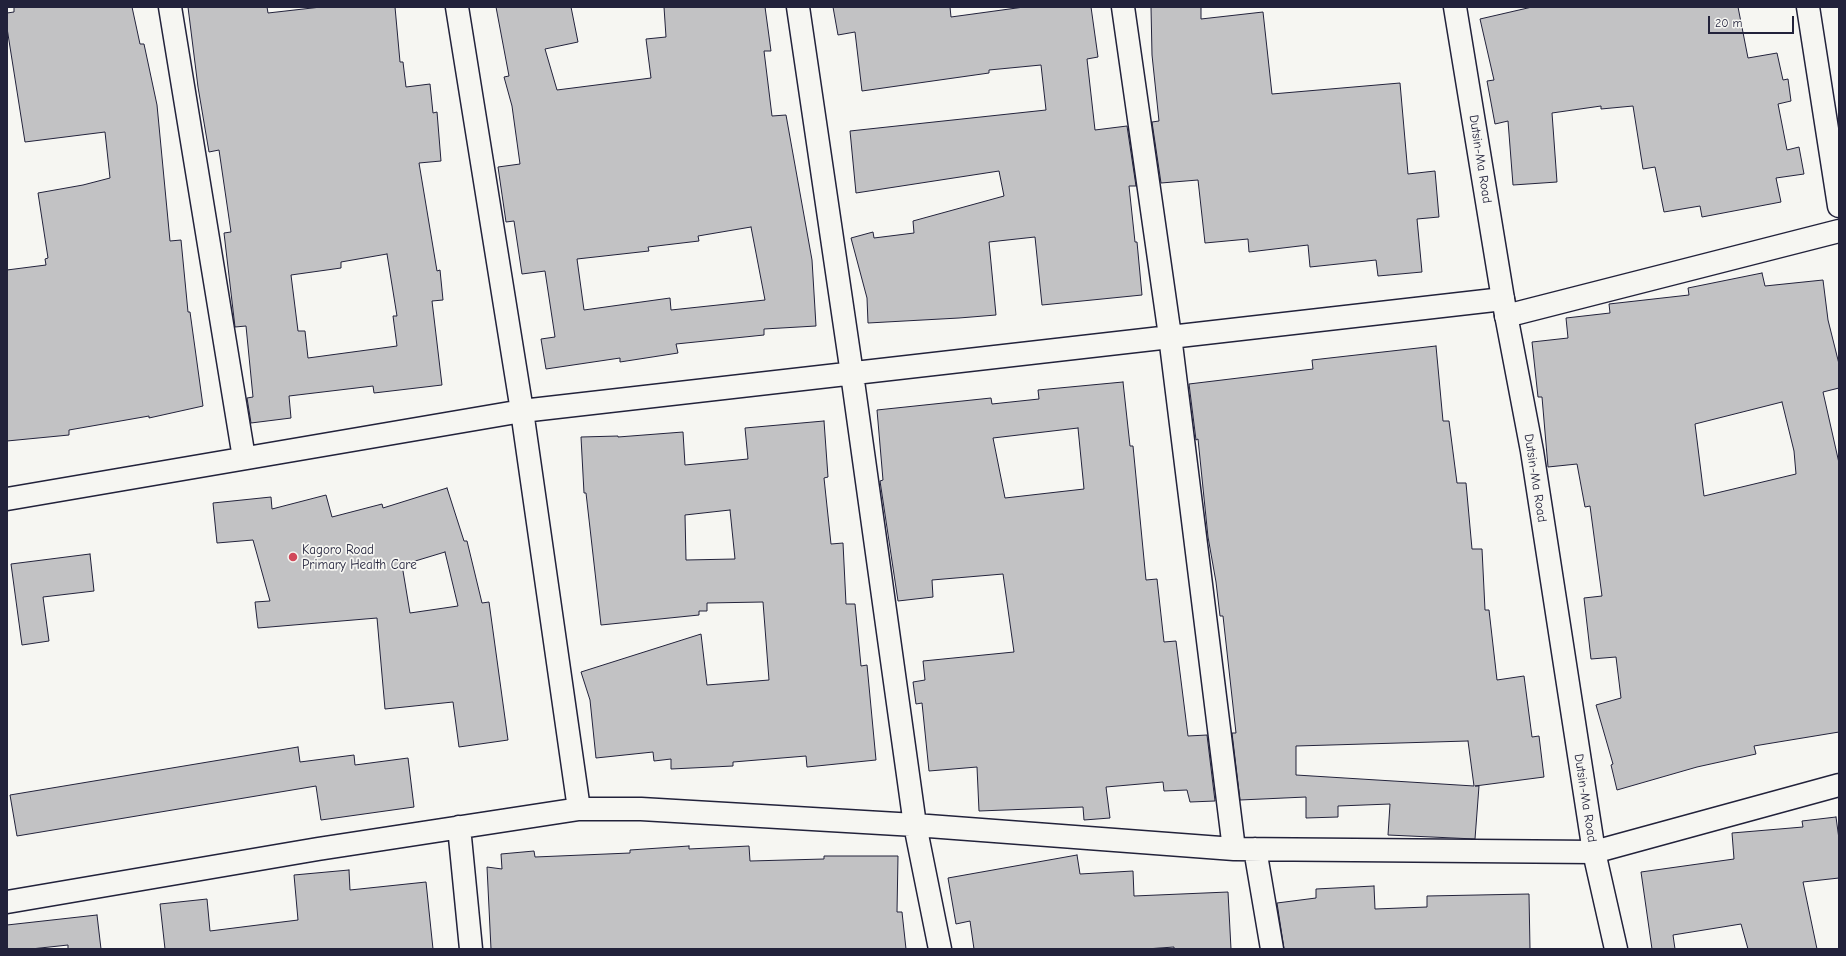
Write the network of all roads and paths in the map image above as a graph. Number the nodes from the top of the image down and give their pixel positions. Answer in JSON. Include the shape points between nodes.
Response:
{"nodes":[{"id":1,"x":170,"y":7,"type":"edge"},
{"id":2,"x":457,"y":7,"type":"edge"},
{"id":3,"x":798,"y":7,"type":"edge"},
{"id":4,"x":1124,"y":7,"type":"edge"},
{"id":5,"x":1455,"y":7,"type":"edge"},
{"id":6,"x":1808,"y":7,"type":"edge"},
{"id":7,"x":1839,"y":206,"type":"edge"},
{"id":8,"x":1839,"y":231,"type":"edge"},
{"id":9,"x":1505,"y":308,"type":"junction"},
{"id":10,"x":1170,"y":336,"type":"junction"},
{"id":11,"x":852,"y":374,"type":"junction"},
{"id":12,"x":522,"y":411,"type":"junction"},
{"id":13,"x":244,"y":458,"type":"junction"},
{"id":14,"x":7,"y":499,"type":"edge"},
{"id":15,"x":1839,"y":785,"type":"edge"},
{"id":16,"x":579,"y":809,"type":"junction"},
{"id":17,"x":915,"y":825,"type":"junction"},
{"id":18,"x":459,"y":827,"type":"junction"},
{"id":19,"x":1244,"y":849,"type":"junction"},
{"id":20,"x":1594,"y":852,"type":"junction"},
{"id":21,"x":7,"y":902,"type":"edge"},
{"id":22,"x":471,"y":949,"type":"edge"},
{"id":23,"x":940,"y":949,"type":"edge"},
{"id":24,"x":1272,"y":949,"type":"edge"},
{"id":25,"x":1616,"y":949,"type":"edge"}],
"edges":[{"from":1,"to":13,"type":"street"},
{"from":2,"to":12,"type":"street"},
{"from":3,"to":11,"type":"street"},
{"from":4,"to":10,"type":"street"},
{"from":5,"to":9,"type":"street","name":"Dutsin-Ma Road"},
{"from":6,"to":7,"type":"street"},
{"from":8,"to":9,"type":"street"},
{"from":9,"to":10,"type":"street"},
{"from":9,"to":20,"type":"street","name":"Dutsin-Ma Road","via":[[1532,451]]},
{"from":10,"to":11,"type":"street"},
{"from":10,"to":19,"type":"street"},
{"from":11,"to":12,"type":"street"},
{"from":11,"to":17,"type":"street"},
{"from":12,"to":13,"type":"street"},
{"from":12,"to":16,"type":"street"},
{"from":13,"to":14,"type":"street"},
{"from":15,"to":20,"type":"street"},
{"from":16,"to":17,"type":"street","via":[[641,808]]},
{"from":16,"to":18,"type":"street"},
{"from":17,"to":19,"type":"street"},
{"from":17,"to":23,"type":"street"},
{"from":18,"to":21,"type":"street"},
{"from":18,"to":22,"type":"street"},
{"from":19,"to":20,"type":"street"},
{"from":19,"to":24,"type":"street"},
{"from":20,"to":25,"type":"street","name":"Dutsin-Ma Road"}]}
